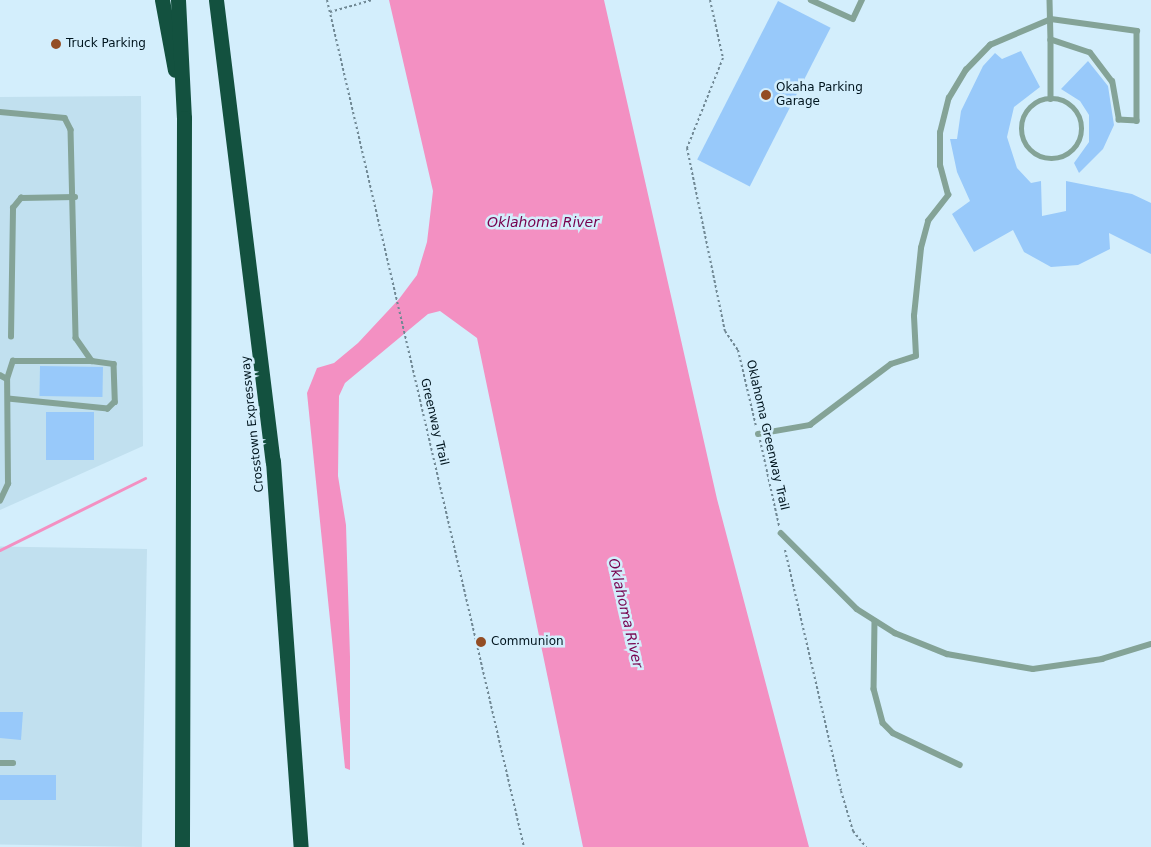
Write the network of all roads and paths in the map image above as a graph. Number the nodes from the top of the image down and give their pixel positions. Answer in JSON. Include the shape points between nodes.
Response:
{"nodes":[{"id":1,"x":162,"y":0,"type":"edge"},
{"id":2,"x":178,"y":0,"type":"edge"},
{"id":3,"x":327,"y":0,"type":"edge"},
{"id":4,"x":372,"y":0,"type":"edge"},
{"id":5,"x":710,"y":0,"type":"edge"},
{"id":6,"x":810,"y":0,"type":"edge"},
{"id":7,"x":862,"y":0,"type":"edge"},
{"id":8,"x":1050,"y":0,"type":"edge"},
{"id":9,"x":217,"y":2,"type":"edge"},
{"id":10,"x":823,"y":2,"type":"edge"},
{"id":11,"x":330,"y":12,"type":"junction"},
{"id":12,"x":1051,"y":18,"type":"junction"},
{"id":13,"x":1050,"y":40,"type":"junction"},
{"id":14,"x":1051,"y":99,"type":"junction"},
{"id":15,"x":0,"y":112,"type":"edge"},
{"id":16,"x":184,"y":118,"type":"junction"},
{"id":17,"x":75,"y":197,"type":"junction"},
{"id":18,"x":11,"y":338,"type":"dead end"},
{"id":19,"x":92,"y":361,"type":"junction"},
{"id":20,"x":0,"y":375,"type":"edge"},
{"id":21,"x":7,"y":379,"type":"junction"},
{"id":22,"x":0,"y":382,"type":"edge"},
{"id":23,"x":8,"y":401,"type":"junction"},
{"id":24,"x":758,"y":434,"type":"junction"},
{"id":25,"x":0,"y":501,"type":"edge"},
{"id":26,"x":781,"y":533,"type":"junction"},
{"id":27,"x":875,"y":620,"type":"junction"},
{"id":28,"x":1151,"y":644,"type":"edge"},
{"id":29,"x":0,"y":763,"type":"edge"},
{"id":30,"x":13,"y":763,"type":"dead end"},
{"id":31,"x":960,"y":765,"type":"dead end"},
{"id":32,"x":182,"y":847,"type":"edge"},
{"id":33,"x":301,"y":847,"type":"edge"},
{"id":34,"x":524,"y":847,"type":"edge"},
{"id":35,"x":866,"y":847,"type":"edge"}],
"edges":[{"from":1,"to":16,"type":"highway"},
{"from":2,"to":16,"type":"highway"},
{"from":3,"to":11,"type":"path","name":"Greenway Trail"},
{"from":4,"to":11,"type":"path"},
{"from":5,"to":24,"type":"path","name":"Oklahoma Greenway Trail","via":[[723,41],[723,58],[687,148],[726,331],[738,350]]},
{"from":6,"to":10,"type":"lane"},
{"from":7,"to":10,"type":"lane","via":[[853,20]]},
{"from":8,"to":12,"type":"lane"},
{"from":9,"to":33,"type":"highway","name":"Crosstown Expressway","via":[[273,461]]},
{"from":11,"to":34,"type":"path","name":"Greenway Trail"},
{"from":12,"to":13,"type":"lane"},
{"from":12,"to":13,"type":"lane","via":[[1137,31],[1138,121],[1119,120],[1112,82],[1090,53]]},
{"from":12,"to":24,"type":"lane","via":[[990,45],[966,70],[949,98],[940,133],[940,166],[948,195],[928,221],[921,248],[914,316],[916,356],[891,364],[810,425]]},
{"from":13,"to":14,"type":"lane"},
{"from":14,"to":14,"type":"lane","via":[[1027,112],[1022,131],[1030,150],[1048,159],[1067,155],[1082,131],[1070,105]]},
{"from":15,"to":17,"type":"lane","via":[[65,118],[71,130]]},
{"from":16,"to":32,"type":"highway"},
{"from":17,"to":18,"type":"lane","via":[[21,198],[13,208]]},
{"from":17,"to":19,"type":"lane","via":[[76,338]]},
{"from":19,"to":21,"type":"lane","via":[[13,361]]},
{"from":19,"to":23,"type":"lane","via":[[114,364],[115,402],[108,409]]},
{"from":20,"to":21,"type":"lane"},
{"from":21,"to":22,"type":"lane"},
{"from":21,"to":23,"type":"lane"},
{"from":23,"to":25,"type":"lane","via":[[5,494]]},
{"from":24,"to":26,"type":"path","name":"Oklahoma Greenway Trail"},
{"from":26,"to":27,"type":"lane","via":[[850,602]]},
{"from":26,"to":35,"type":"path","name":"Oklahoma Greenway Trail","via":[[841,791],[853,831]]},
{"from":27,"to":28,"type":"lane","via":[[947,654],[1033,669],[1102,659]]},
{"from":27,"to":31,"type":"lane","via":[[874,689],[883,723],[893,734]]},
{"from":29,"to":30,"type":"lane"}]}
